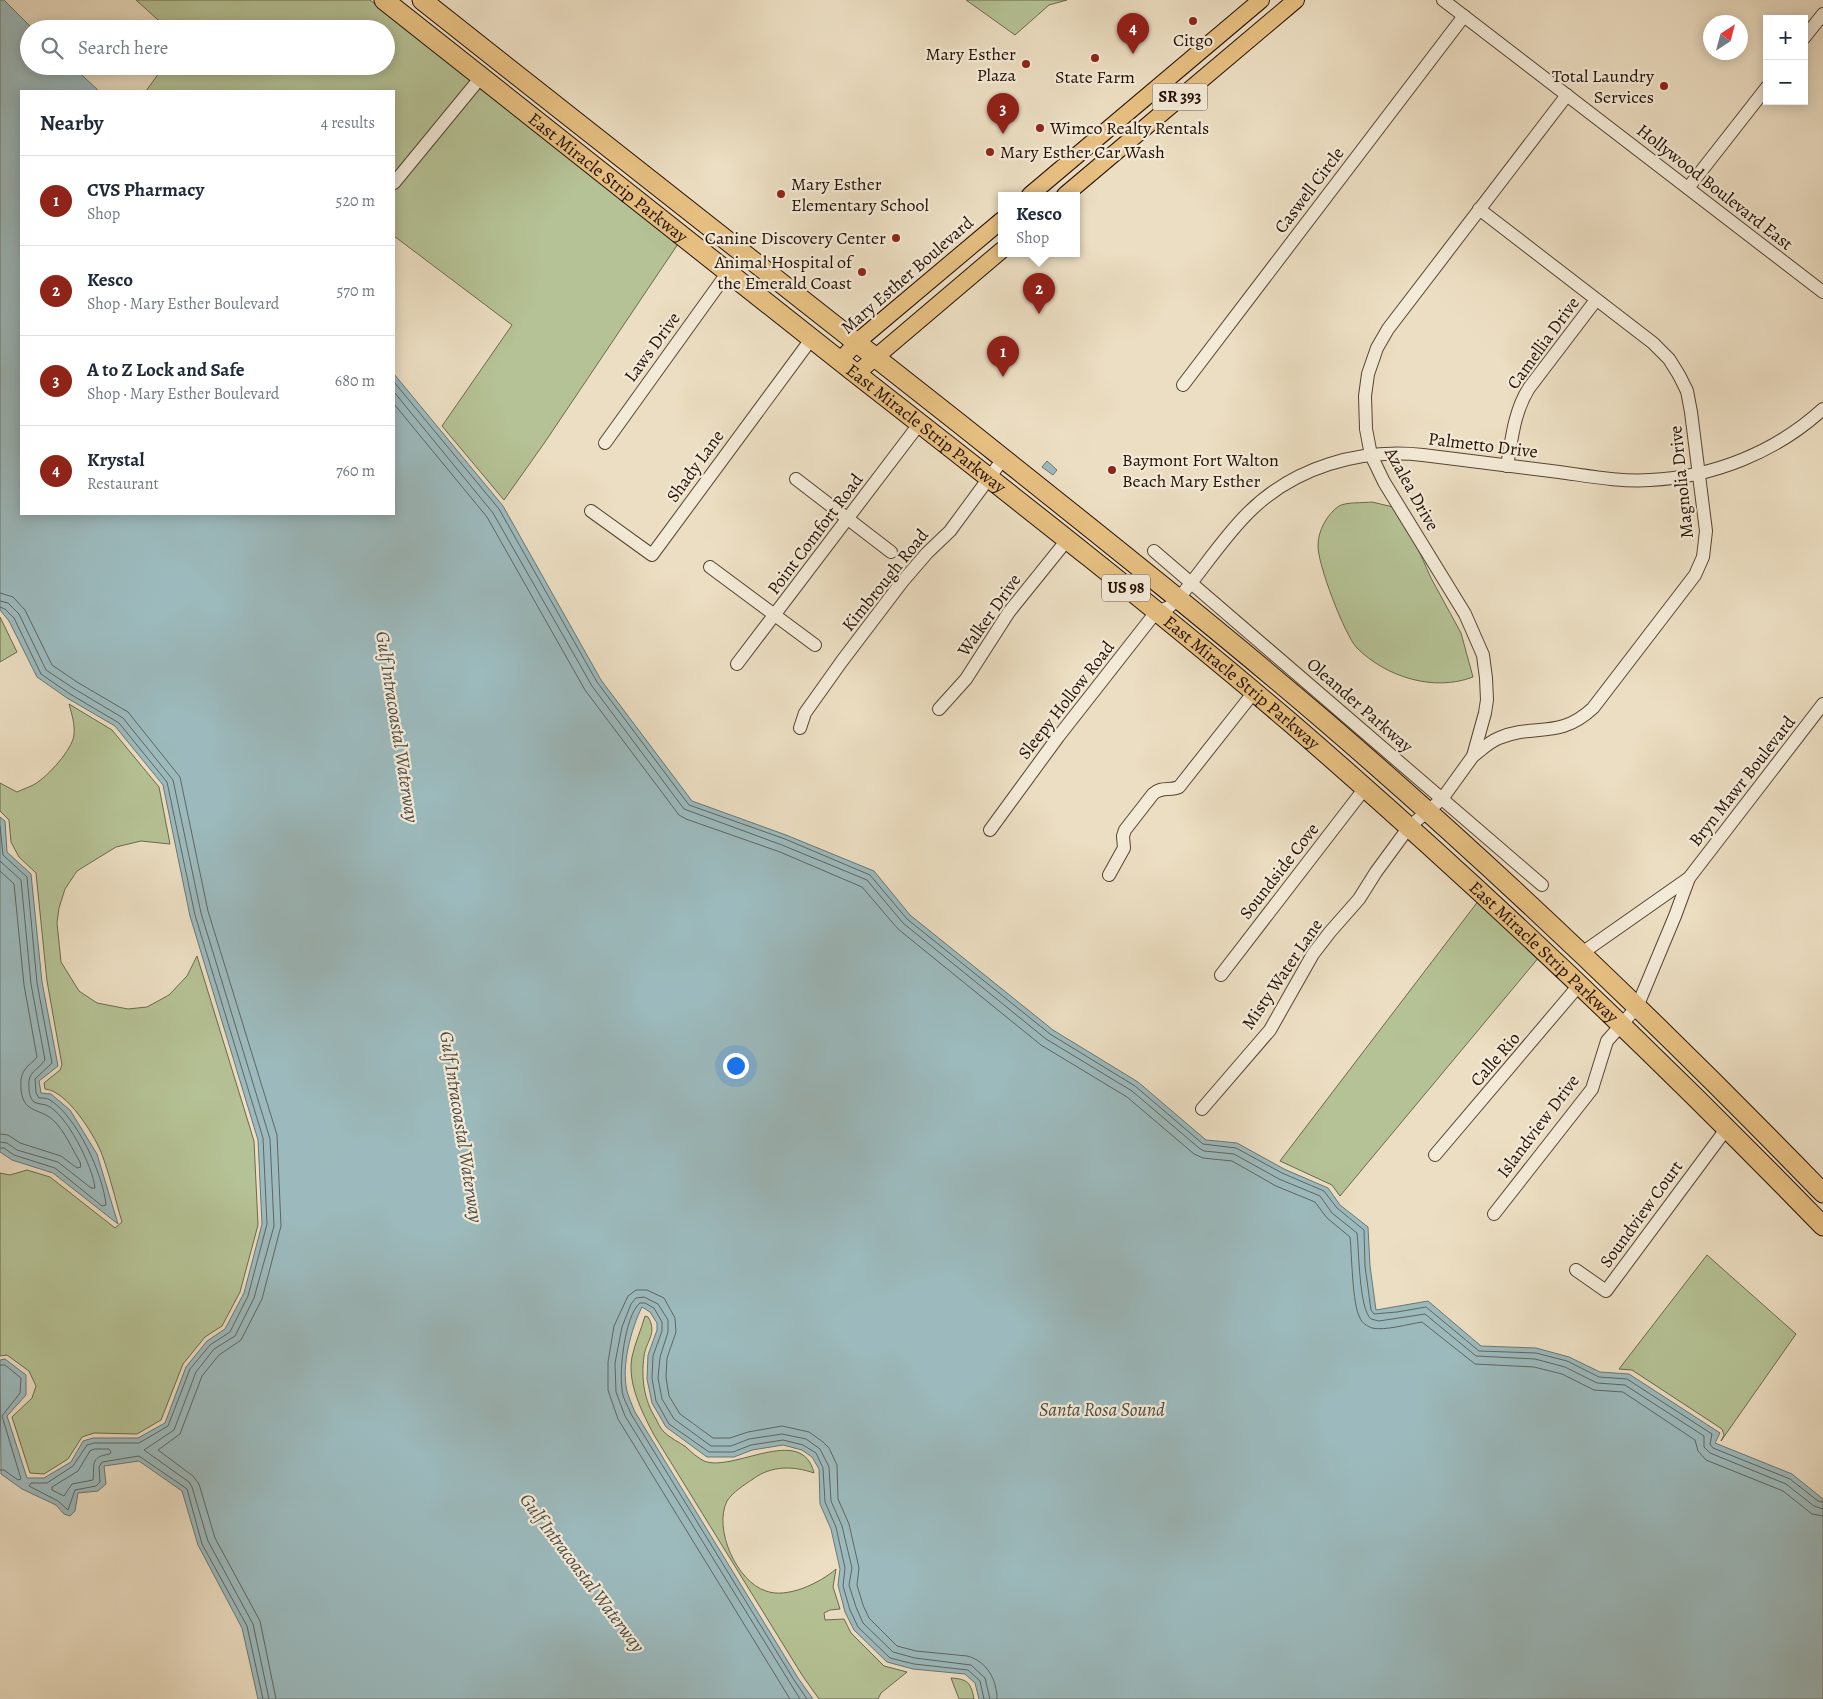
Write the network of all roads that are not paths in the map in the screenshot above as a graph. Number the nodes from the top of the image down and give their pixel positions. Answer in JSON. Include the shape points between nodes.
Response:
{"nodes":[{"id":1,"x":384,"y":0,"type":"edge"},
{"id":2,"x":422,"y":0,"type":"edge"},
{"id":3,"x":1261,"y":0,"type":"edge"},
{"id":4,"x":1296,"y":0,"type":"edge"},
{"id":5,"x":1443,"y":0,"type":"edge"},
{"id":6,"x":1823,"y":14,"type":"edge"},
{"id":7,"x":1464,"y":16,"type":"junction"},
{"id":8,"x":1808,"y":33,"type":"edge"},
{"id":9,"x":481,"y":77,"type":"junction"},
{"id":10,"x":1763,"y":91,"type":"edge"},
{"id":11,"x":1567,"y":95,"type":"junction"},
{"id":12,"x":395,"y":182,"type":"edge"},
{"id":13,"x":1688,"y":188,"type":"junction"},
{"id":14,"x":1034,"y":192,"type":"edge"},
{"id":15,"x":1069,"y":192,"type":"edge"},
{"id":16,"x":1479,"y":209,"type":"junction"},
{"id":17,"x":998,"y":223,"type":"edge"},
{"id":18,"x":998,"y":253,"type":"edge"},
{"id":19,"x":728,"y":272,"type":"junction"},
{"id":20,"x":1823,"y":292,"type":"edge"},
{"id":21,"x":1596,"y":300,"type":"junction"},
{"id":22,"x":812,"y":338,"type":"junction"},
{"id":23,"x":857,"y":342,"type":"junction"},
{"id":24,"x":875,"y":358,"type":"junction"},
{"id":25,"x":840,"y":361,"type":"junction"},
{"id":26,"x":856,"y":374,"type":"junction"},
{"id":27,"x":1183,"y":385,"type":"dead end"},
{"id":28,"x":1823,"y":409,"type":"edge"},
{"id":29,"x":920,"y":423,"type":"junction"},
{"id":30,"x":604,"y":444,"type":"dead end"},
{"id":31,"x":1371,"y":455,"type":"junction"},
{"id":32,"x":1003,"y":458,"type":"junction"},
{"id":33,"x":1507,"y":466,"type":"junction"},
{"id":34,"x":1699,"y":473,"type":"junction"},
{"id":35,"x":989,"y":478,"type":"junction"},
{"id":36,"x":796,"y":479,"type":"dead end"},
{"id":37,"x":591,"y":511,"type":"dead end"},
{"id":38,"x":848,"y":519,"type":"junction"},
{"id":39,"x":1067,"y":540,"type":"junction"},
{"id":40,"x":1154,"y":551,"type":"dead end"},
{"id":41,"x":891,"y":552,"type":"dead end"},
{"id":42,"x":710,"y":567,"type":"dead end"},
{"id":43,"x":1192,"y":583,"type":"junction"},
{"id":44,"x":1178,"y":599,"type":"junction"},
{"id":45,"x":1156,"y":612,"type":"junction"},
{"id":46,"x":775,"y":616,"type":"junction"},
{"id":47,"x":815,"y":645,"type":"dead end"},
{"id":48,"x":738,"y":664,"type":"dead end"},
{"id":49,"x":1254,"y":692,"type":"junction"},
{"id":50,"x":1823,"y":704,"type":"edge"},
{"id":51,"x":939,"y":709,"type":"dead end"},
{"id":52,"x":800,"y":728,"type":"dead end"},
{"id":53,"x":1473,"y":756,"type":"junction"},
{"id":54,"x":1365,"y":788,"type":"junction"},
{"id":55,"x":1442,"y":799,"type":"junction"},
{"id":56,"x":1427,"y":811,"type":"junction"},
{"id":57,"x":1409,"y":827,"type":"junction"},
{"id":58,"x":990,"y":830,"type":"dead end"},
{"id":59,"x":1109,"y":875,"type":"dead end"},
{"id":60,"x":1690,"y":878,"type":"junction"},
{"id":61,"x":1542,"y":885,"type":"dead end"},
{"id":62,"x":1582,"y":953,"type":"junction"},
{"id":63,"x":1221,"y":974,"type":"dead end"},
{"id":64,"x":1580,"y":984,"type":"junction"},
{"id":65,"x":1637,"y":1006,"type":"junction"},
{"id":66,"x":1621,"y":1024,"type":"junction"},
{"id":67,"x":1202,"y":1109,"type":"dead end"},
{"id":68,"x":1727,"y":1128,"type":"junction"},
{"id":69,"x":1435,"y":1154,"type":"dead end"},
{"id":70,"x":1804,"y":1173,"type":"junction"},
{"id":71,"x":1788,"y":1190,"type":"junction"},
{"id":72,"x":1823,"y":1193,"type":"edge"},
{"id":73,"x":1494,"y":1214,"type":"dead end"},
{"id":74,"x":1823,"y":1226,"type":"edge"},
{"id":75,"x":1576,"y":1270,"type":"dead end"}],
"edges":[{"from":1,"to":9,"type":"highway","name":"East Miracle Strip Parkway","number":"US 98"},
{"from":2,"to":23,"type":"highway","name":"East Miracle Strip Parkway","number":"US 98"},
{"from":3,"to":14,"type":"main road","number":"SR 393"},
{"from":4,"to":15,"type":"main road","number":"SR 393"},
{"from":5,"to":7,"type":"street","name":"Hollywood Boulevard East"},
{"from":6,"to":8,"type":"street"},
{"from":7,"to":11,"type":"street","name":"Hollywood Boulevard East"},
{"from":7,"to":27,"type":"street","name":"Caswell Circle"},
{"from":9,"to":12,"type":"street"},
{"from":9,"to":19,"type":"highway","name":"East Miracle Strip Parkway","number":"US 98"},
{"from":10,"to":13,"type":"street"},
{"from":11,"to":13,"type":"street","name":"Hollywood Boulevard East"},
{"from":11,"to":16,"type":"street","name":"Azalea Drive"},
{"from":13,"to":20,"type":"street","name":"Hollywood Boulevard East"},
{"from":16,"to":21,"type":"street","name":"Magnolia Drive"},
{"from":16,"to":31,"type":"street","name":"Azalea Drive","via":[[1377,348],[1365,396]]},
{"from":17,"to":23,"type":"main road","name":"Mary Esther Boulevard"},
{"from":18,"to":24,"type":"main road"},
{"from":19,"to":22,"type":"highway","name":"East Miracle Strip Parkway","number":"US 98"},
{"from":19,"to":30,"type":"street","name":"Laws Drive"},
{"from":21,"to":33,"type":"street","name":"Camellia Drive","via":[[1521,401]]},
{"from":21,"to":34,"type":"street","name":"Magnolia Drive","via":[[1669,358],[1687,391]]},
{"from":22,"to":25,"type":"highway","name":"East Miracle Strip Parkway","number":"US 98"},
{"from":22,"to":37,"type":"street","name":"Shady Lane","via":[[652,555]]},
{"from":23,"to":24,"type":"highway","name":"East Miracle Strip Parkway","number":"US 98"},
{"from":23,"to":25,"type":"main road","name":"Mary Esther Boulevard"},
{"from":24,"to":26,"type":"main road"},
{"from":24,"to":32,"type":"highway","name":"East Miracle Strip Parkway","number":"US 98"},
{"from":25,"to":26,"type":"highway","name":"East Miracle Strip Parkway","number":"US 98"},
{"from":26,"to":29,"type":"highway","name":"East Miracle Strip Parkway","number":"US 98"},
{"from":28,"to":34,"type":"street","name":"Palmetto Drive","via":[[1769,447],[1725,467]]},
{"from":29,"to":35,"type":"highway","name":"East Miracle Strip Parkway","number":"US 98"},
{"from":29,"to":38,"type":"street","name":"Point Comfort Road"},
{"from":31,"to":33,"type":"street","name":"Palmetto Drive","via":[[1406,453]]},
{"from":31,"to":43,"type":"street","name":"Palmetto Drive","via":[[1356,456],[1312,470],[1272,493],[1246,515]]},
{"from":31,"to":53,"type":"street","name":"Azalea Drive","via":[[1384,482],[1465,614],[1483,655],[1487,700]]},
{"from":32,"to":35,"type":"street","name":"Kimbrough Road"},
{"from":32,"to":44,"type":"highway","name":"East Miracle Strip Parkway","number":"US 98"},
{"from":33,"to":34,"type":"street","name":"Palmetto Drive","via":[[1633,481]]},
{"from":34,"to":53,"type":"street","name":"Magnolia Drive","via":[[1706,531],[1703,557],[1695,575],[1604,695],[1572,724],[1500,738]]},
{"from":35,"to":39,"type":"highway","name":"East Miracle Strip Parkway","number":"US 98"},
{"from":35,"to":52,"type":"street","name":"Kimbrough Road","via":[[950,530],[902,582],[842,661],[805,713]]},
{"from":36,"to":38,"type":"street"},
{"from":38,"to":41,"type":"street"},
{"from":38,"to":46,"type":"street","name":"Point Comfort Road"},
{"from":39,"to":45,"type":"highway","name":"East Miracle Strip Parkway","number":"US 98"},
{"from":39,"to":51,"type":"street","name":"Walker Drive","via":[[1009,612],[966,679]]},
{"from":40,"to":43,"type":"street","name":"Oleander Parkway"},
{"from":42,"to":46,"type":"street"},
{"from":43,"to":44,"type":"street","name":"Palmetto Drive"},
{"from":43,"to":55,"type":"street","name":"Oleander Parkway"},
{"from":44,"to":45,"type":"street","name":"Sleepy Hollow Road"},
{"from":44,"to":56,"type":"highway","name":"East Miracle Strip Parkway","number":"US 98"},
{"from":45,"to":49,"type":"highway","name":"East Miracle Strip Parkway","number":"US 98"},
{"from":45,"to":58,"type":"street","name":"Sleepy Hollow Road"},
{"from":46,"to":47,"type":"street"},
{"from":46,"to":48,"type":"street","name":"Point Comfort Road"},
{"from":49,"to":54,"type":"highway","name":"East Miracle Strip Parkway","number":"US 98"},
{"from":49,"to":59,"type":"street","via":[[1179,787],[1157,790],[1130,823],[1123,836],[1124,848]]},
{"from":50,"to":60,"type":"street","name":"Bryn Mawr Boulevard"},
{"from":53,"to":55,"type":"street","name":"Azalea Drive"},
{"from":54,"to":57,"type":"highway","name":"East Miracle Strip Parkway","number":"US 98"},
{"from":54,"to":63,"type":"street","name":"Soundside Cove"},
{"from":55,"to":56,"type":"street","name":"Azalea Drive"},
{"from":55,"to":61,"type":"street","name":"Oleander Parkway"},
{"from":56,"to":57,"type":"street","name":"Misty Water Lane"},
{"from":56,"to":62,"type":"highway","name":"East Miracle Strip Parkway","number":"US 98"},
{"from":57,"to":64,"type":"highway","name":"East Miracle Strip Parkway","number":"US 98"},
{"from":57,"to":67,"type":"street","name":"Misty Water Lane","via":[[1359,899],[1313,954],[1270,1030]]},
{"from":60,"to":62,"type":"street","name":"Bryn Mawr Boulevard"},
{"from":60,"to":65,"type":"street","name":"Bryn Mawr Boulevard"},
{"from":62,"to":65,"type":"highway","name":"East Miracle Strip Parkway","number":"US 98"},
{"from":64,"to":66,"type":"highway","name":"East Miracle Strip Parkway","number":"US 98"},
{"from":64,"to":69,"type":"street","name":"Calle Rio"},
{"from":65,"to":66,"type":"street","name":"Islandview Drive"},
{"from":65,"to":70,"type":"highway","name":"East Miracle Strip Parkway","number":"US 98"},
{"from":66,"to":68,"type":"highway","name":"East Miracle Strip Parkway","number":"US 98"},
{"from":66,"to":73,"type":"street","name":"Islandview Drive","via":[[1607,1041],[1592,1089]]},
{"from":68,"to":71,"type":"highway","name":"East Miracle Strip Parkway","number":"US 98"},
{"from":68,"to":75,"type":"street","name":"Soundview Court","via":[[1606,1291]]},
{"from":70,"to":71,"type":"highway"},
{"from":70,"to":72,"type":"highway","name":"East Miracle Strip Parkway","number":"US 98"},
{"from":71,"to":74,"type":"highway","name":"East Miracle Strip Parkway","number":"US 98"}]}
